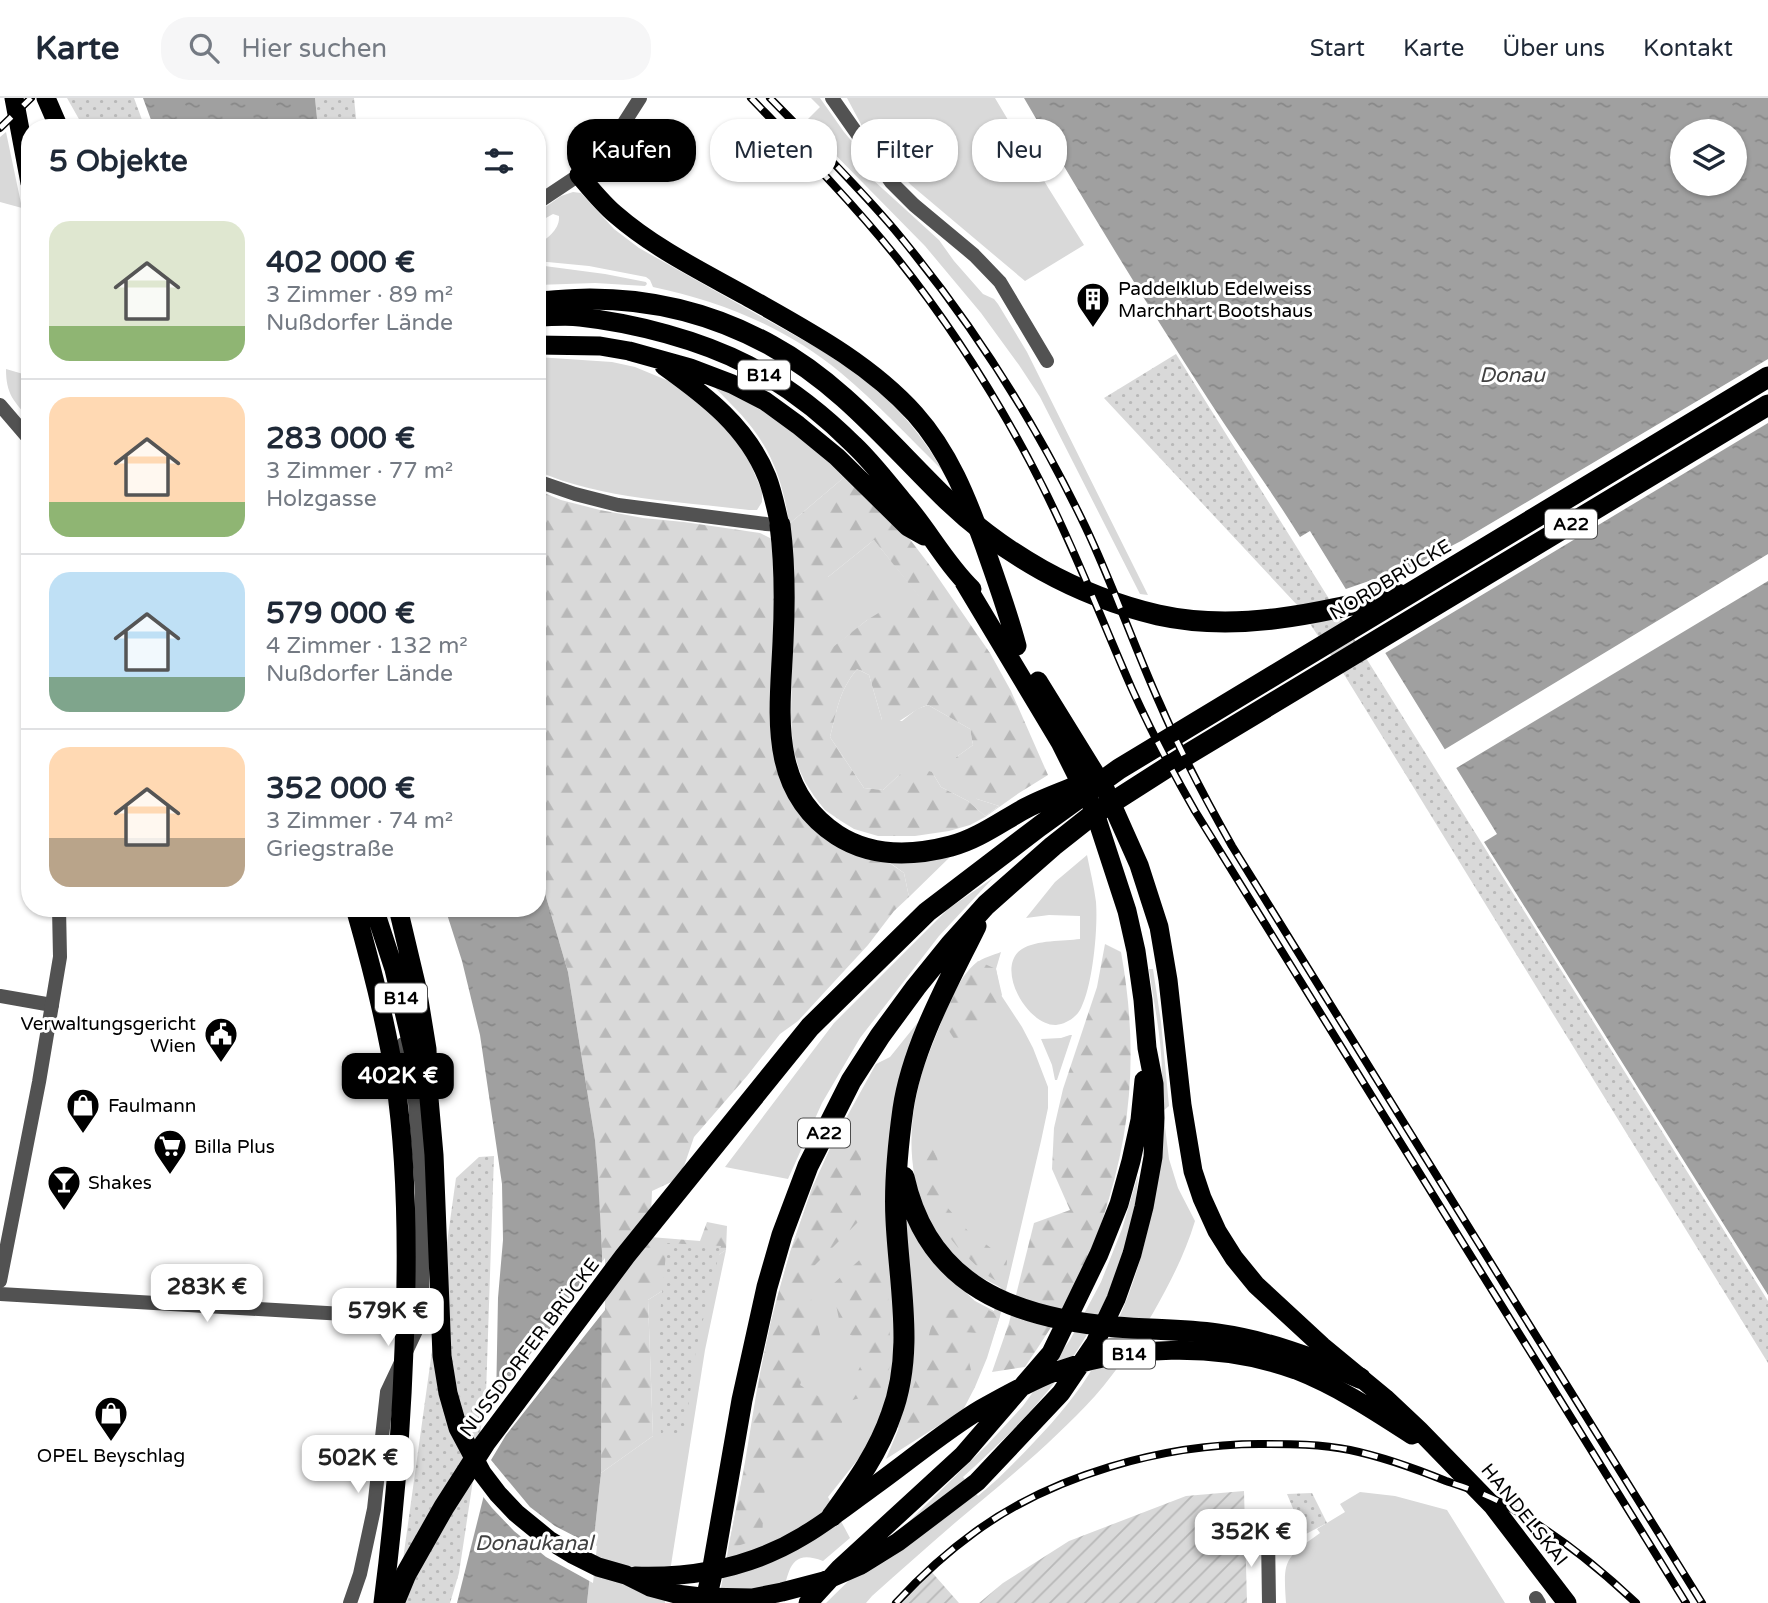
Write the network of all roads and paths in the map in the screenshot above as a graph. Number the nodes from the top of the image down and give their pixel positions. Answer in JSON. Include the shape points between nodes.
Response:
{"nodes":[{"id":1,"x":14,"y":98,"type":"edge"},
{"id":2,"x":46,"y":98,"type":"edge"},
{"id":3,"x":640,"y":98,"type":"edge"},
{"id":4,"x":832,"y":98,"type":"edge"},
{"id":5,"x":55,"y":119,"type":"edge"},
{"id":6,"x":627,"y":119,"type":"edge"},
{"id":7,"x":21,"y":135,"type":"edge"},
{"id":8,"x":570,"y":182,"type":"edge"},
{"id":9,"x":585,"y":182,"type":"edge"},
{"id":10,"x":546,"y":197,"type":"edge"},
{"id":11,"x":546,"y":301,"type":"edge"},
{"id":12,"x":546,"y":317,"type":"edge"},
{"id":13,"x":546,"y":345,"type":"edge"},
{"id":14,"x":651,"y":357,"type":"junction"},
{"id":15,"x":1046,"y":361,"type":"dead end"},
{"id":16,"x":1768,"y":377,"type":"edge"},
{"id":17,"x":0,"y":405,"type":"edge"},
{"id":18,"x":1768,"y":405,"type":"edge"},
{"id":19,"x":21,"y":430,"type":"edge"},
{"id":20,"x":546,"y":484,"type":"edge"},
{"id":21,"x":780,"y":525,"type":"junction"},
{"id":22,"x":931,"y":540,"type":"junction"},
{"id":23,"x":964,"y":582,"type":"junction"},
{"id":24,"x":1417,"y":590,"type":"junction"},
{"id":25,"x":1017,"y":646,"type":"junction"},
{"id":26,"x":1119,"y":769,"type":"junction"},
{"id":27,"x":986,"y":905,"type":"junction"},
{"id":28,"x":59,"y":917,"type":"edge"},
{"id":29,"x":357,"y":917,"type":"edge"},
{"id":30,"x":375,"y":917,"type":"edge"},
{"id":31,"x":376,"y":917,"type":"edge"},
{"id":32,"x":400,"y":917,"type":"edge"},
{"id":33,"x":0,"y":996,"type":"edge"},
{"id":34,"x":52,"y":1005,"type":"junction"},
{"id":35,"x":1147,"y":1048,"type":"junction"},
{"id":36,"x":428,"y":1087,"type":"junction"},
{"id":37,"x":724,"y":1135,"type":"joint"},
{"id":38,"x":900,"y":1147,"type":"junction"},
{"id":39,"x":0,"y":1281,"type":"edge"},
{"id":40,"x":0,"y":1294,"type":"edge"},
{"id":41,"x":422,"y":1318,"type":"junction"},
{"id":42,"x":1360,"y":1378,"type":"junction"},
{"id":43,"x":1445,"y":1457,"type":"junction"},
{"id":44,"x":832,"y":1516,"type":"junction"},
{"id":45,"x":1268,"y":1535,"type":"dead end"},
{"id":46,"x":626,"y":1575,"type":"junction"},
{"id":47,"x":349,"y":1603,"type":"edge"},
{"id":48,"x":383,"y":1603,"type":"edge"},
{"id":49,"x":394,"y":1603,"type":"edge"},
{"id":50,"x":705,"y":1603,"type":"edge"},
{"id":51,"x":808,"y":1603,"type":"edge"},
{"id":52,"x":1269,"y":1603,"type":"edge"},
{"id":53,"x":1567,"y":1603,"type":"edge"}],
"edges":[{"from":1,"to":7,"type":"highway"},
{"from":2,"to":5,"type":"highway"},
{"from":3,"to":6,"type":"street"},
{"from":4,"to":15,"type":"street","via":[[891,182],[991,272]]},
{"from":8,"to":10,"type":"street"},
{"from":9,"to":25,"type":"highway","via":[[616,215],[667,252],[813,333],[855,361],[916,415],[965,492]]},
{"from":11,"to":24,"type":"highway","via":[[589,299],[674,307],[747,333],[801,364],[839,393],[967,518],[1001,544],[1044,571],[1121,605],[1195,620],[1265,620]]},
{"from":12,"to":22,"type":"highway","number":"B14","via":[[633,326],[749,365],[803,400],[855,445]]},
{"from":13,"to":14,"type":"highway","via":[[600,346]]},
{"from":14,"to":21,"type":"highway","via":[[711,401],[741,433],[767,477]]},
{"from":14,"to":22,"type":"highway","via":[[732,384],[765,401],[837,457],[908,527]]},
{"from":16,"to":24,"type":"highway","name":"NORDBRÜCKE","number":"A22"},
{"from":17,"to":19,"type":"street"},
{"from":18,"to":27,"type":"highway","number":"A22","via":[[1185,755],[1091,817]]},
{"from":20,"to":21,"type":"street","via":[[618,505]]},
{"from":21,"to":26,"type":"highway","via":[[784,558],[781,742],[801,797],[821,822],[846,840],[892,853],[952,846],[1028,807]]},
{"from":22,"to":23,"type":"highway","number":"B14"},
{"from":23,"to":25,"type":"highway","number":"B14"},
{"from":23,"to":35,"type":"highway","via":[[1060,742],[1094,810],[1136,951]]},
{"from":24,"to":26,"type":"highway","name":"NORDBRÜCKE","number":"A22"},
{"from":25,"to":42,"type":"highway","number":"B14","via":[[1106,791],[1139,865],[1159,927],[1188,1144],[1202,1198],[1217,1231],[1256,1285]]},
{"from":26,"to":37,"type":"highway","name":"NORDBRÜCKE","number":"A22","via":[[927,912],[810,1027]]},
{"from":27,"to":38,"type":"highway","via":[[919,1050],[904,1104]]},
{"from":27,"to":50,"type":"highway","number":"A22","via":[[880,1035],[808,1166],[767,1287]]},
{"from":28,"to":34,"type":"street","via":[[60,957]]},
{"from":29,"to":48,"type":"highway","via":[[390,1052],[405,1187],[407,1285],[401,1412]]},
{"from":30,"to":41,"type":"street","via":[[415,1102],[422,1193]]},
{"from":31,"to":36,"type":"highway","number":"B14","via":[[414,1054]]},
{"from":32,"to":36,"type":"highway","via":[[427,1049]]},
{"from":33,"to":34,"type":"street"},
{"from":34,"to":39,"type":"street"},
{"from":35,"to":46,"type":"highway","via":[[1154,1084],[1153,1157],[1132,1254],[1116,1299],[1095,1343],[1061,1393],[977,1482],[861,1564],[793,1590],[752,1598],[701,1597],[650,1587]]},
{"from":35,"to":51,"type":"highway","via":[[1140,1120],[1119,1204],[1051,1353],[963,1455]]},
{"from":36,"to":46,"type":"highway","number":"B14","via":[[442,1356],[458,1428],[482,1473],[516,1514],[572,1554]]},
{"from":37,"to":49,"type":"highway","name":"NUSSDORFER BRÜCKE","number":"A22","via":[[625,1256],[485,1443],[444,1507]]},
{"from":38,"to":42,"type":"highway","via":[[909,1199],[925,1232],[946,1262],[986,1294],[1058,1320],[1252,1340]]},
{"from":38,"to":44,"type":"highway","via":[[896,1219],[903,1296],[901,1377],[892,1415],[870,1461]]},
{"from":40,"to":41,"type":"street"},
{"from":41,"to":47,"type":"street","via":[[387,1392],[374,1508]]},
{"from":42,"to":43,"type":"highway","number":"B14"},
{"from":43,"to":44,"type":"highway","number":"B14","via":[[1329,1384],[1297,1371],[1227,1353],[1164,1350],[1074,1366],[1012,1392],[979,1410]]},
{"from":43,"to":53,"type":"highway","name":"HANDELSKAI","number":"B14","via":[[1492,1505]]},
{"from":44,"to":46,"type":"highway","number":"B14","via":[[772,1552],[735,1566],[688,1574]]},
{"from":45,"to":52,"type":"street"}]}
